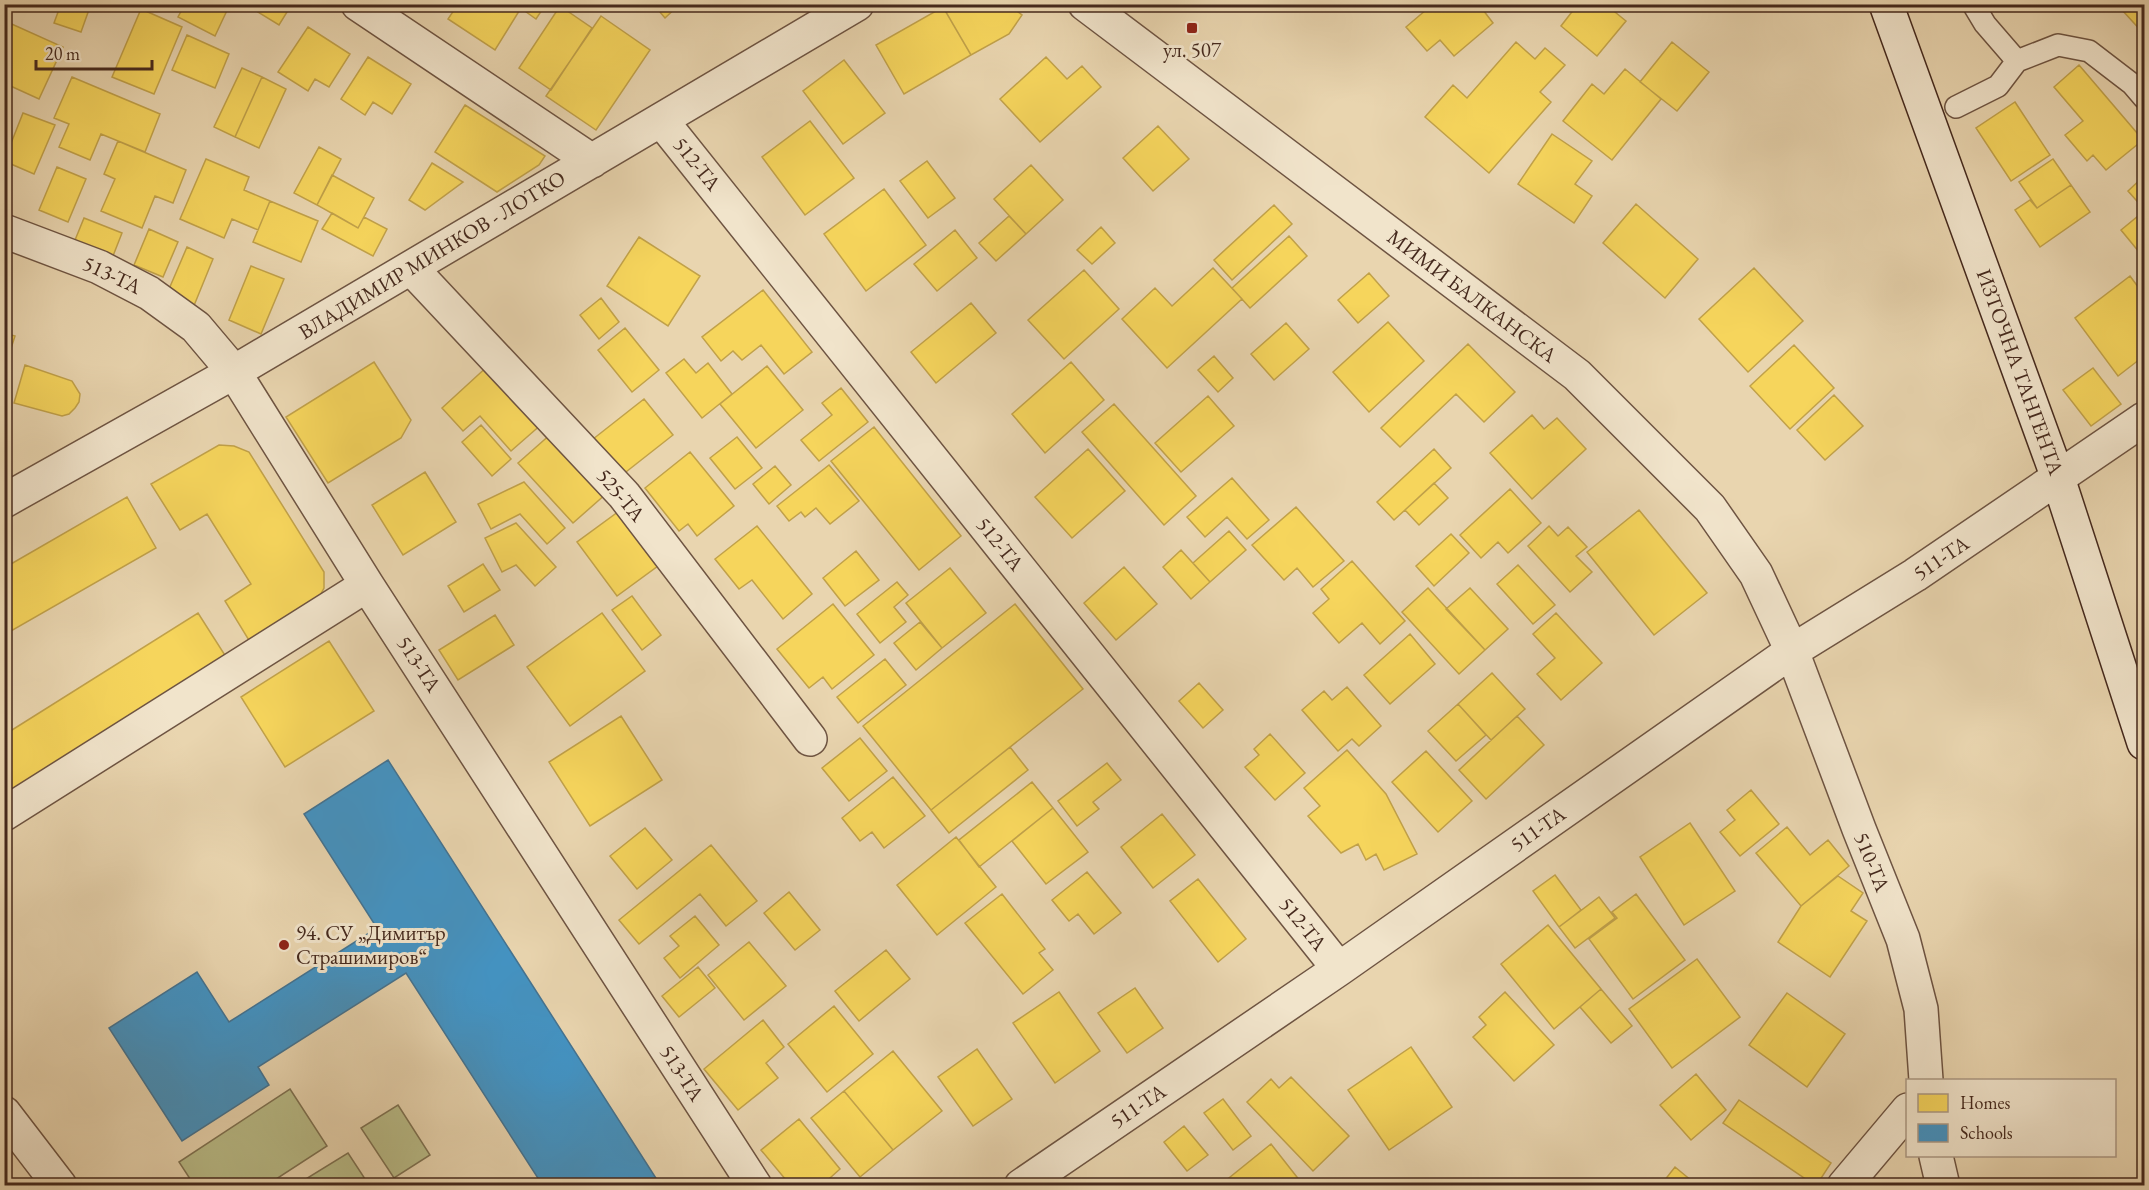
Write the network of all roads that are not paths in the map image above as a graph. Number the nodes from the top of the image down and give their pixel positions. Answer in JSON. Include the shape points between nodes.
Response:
{"nodes":[{"id":1,"x":358,"y":4,"type":"edge"},
{"id":2,"x":857,"y":4,"type":"edge"},
{"id":3,"x":1085,"y":4,"type":"edge"},
{"id":4,"x":1886,"y":4,"type":"edge"},
{"id":5,"x":1973,"y":4,"type":"edge"},
{"id":6,"x":2018,"y":61,"type":"junction"},
{"id":7,"x":2145,"y":98,"type":"edge"},
{"id":8,"x":1956,"y":107,"type":"dead end"},
{"id":9,"x":661,"y":120,"type":"junction"},
{"id":10,"x":592,"y":160,"type":"junction"},
{"id":11,"x":4,"y":231,"type":"edge"},
{"id":12,"x":411,"y":268,"type":"junction"},
{"id":13,"x":234,"y":372,"type":"junction"},
{"id":14,"x":2145,"y":419,"type":"edge"},
{"id":15,"x":2058,"y":478,"type":"junction"},
{"id":16,"x":4,"y":501,"type":"edge"},
{"id":17,"x":367,"y":585,"type":"junction"},
{"id":18,"x":1792,"y":651,"type":"junction"},
{"id":19,"x":810,"y":739,"type":"dead end"},
{"id":20,"x":2145,"y":743,"type":"edge"},
{"id":21,"x":4,"y":814,"type":"edge"},
{"id":22,"x":1339,"y":969,"type":"junction"},
{"id":23,"x":1926,"y":1079,"type":"edge"},
{"id":24,"x":1906,"y":1112,"type":"edge"},
{"id":25,"x":4,"y":1113,"type":"edge"},
{"id":26,"x":1936,"y":1157,"type":"edge"},
{"id":27,"x":60,"y":1185,"type":"edge"},
{"id":28,"x":755,"y":1185,"type":"edge"},
{"id":29,"x":1021,"y":1185,"type":"edge"},
{"id":30,"x":1844,"y":1185,"type":"edge"},
{"id":31,"x":1943,"y":1185,"type":"edge"}],
"edges":[{"from":1,"to":10,"type":"street"},
{"from":2,"to":9,"type":"street","name":"ВЛАДИМИР МИНКОВ - ЛОТКО"},
{"from":3,"to":18,"type":"street","name":"МИМИ БАЛКАНСКА","via":[[1577,375],[1710,508],[1755,574]]},
{"from":4,"to":15,"type":"street","name":"ИЗТОЧНА ТАНГЕНТА"},
{"from":5,"to":6,"type":"lane","via":[[1984,24]]},
{"from":6,"to":7,"type":"lane","via":[[2058,45],[2090,51]]},
{"from":6,"to":8,"type":"lane","via":[[1998,86]]},
{"from":9,"to":10,"type":"street","name":"ВЛАДИМИР МИНКОВ - ЛОТКО"},
{"from":9,"to":22,"type":"street","name":"512-ТА"},
{"from":10,"to":12,"type":"street","name":"ВЛАДИМИР МИНКОВ - ЛОТКО"},
{"from":11,"to":13,"type":"street","name":"513-ТА","via":[[99,267],[149,293],[196,327]]},
{"from":12,"to":13,"type":"street","name":"ВЛАДИМИР МИНКОВ - ЛОТКО"},
{"from":12,"to":19,"type":"street","name":"525-ТА","via":[[624,495]]},
{"from":13,"to":16,"type":"street","name":"ВЛАДИМИР МИНКОВ - ЛОТКО"},
{"from":13,"to":17,"type":"street","name":"513-ТА"},
{"from":14,"to":15,"type":"street","name":"511-ТА"},
{"from":15,"to":18,"type":"street","name":"511-ТА","via":[[1915,575]]},
{"from":15,"to":20,"type":"street","name":"ИЗТОЧНА ТАНГЕНТА"},
{"from":17,"to":21,"type":"street"},
{"from":17,"to":28,"type":"street","name":"513-ТА"},
{"from":18,"to":22,"type":"street","name":"511-ТА"},
{"from":18,"to":23,"type":"street","name":"510-ТА","via":[[1903,939],[1921,1009]]},
{"from":22,"to":29,"type":"street","name":"511-ТА"},
{"from":24,"to":30,"type":"street"},
{"from":25,"to":27,"type":"street"},
{"from":26,"to":31,"type":"street"}]}
